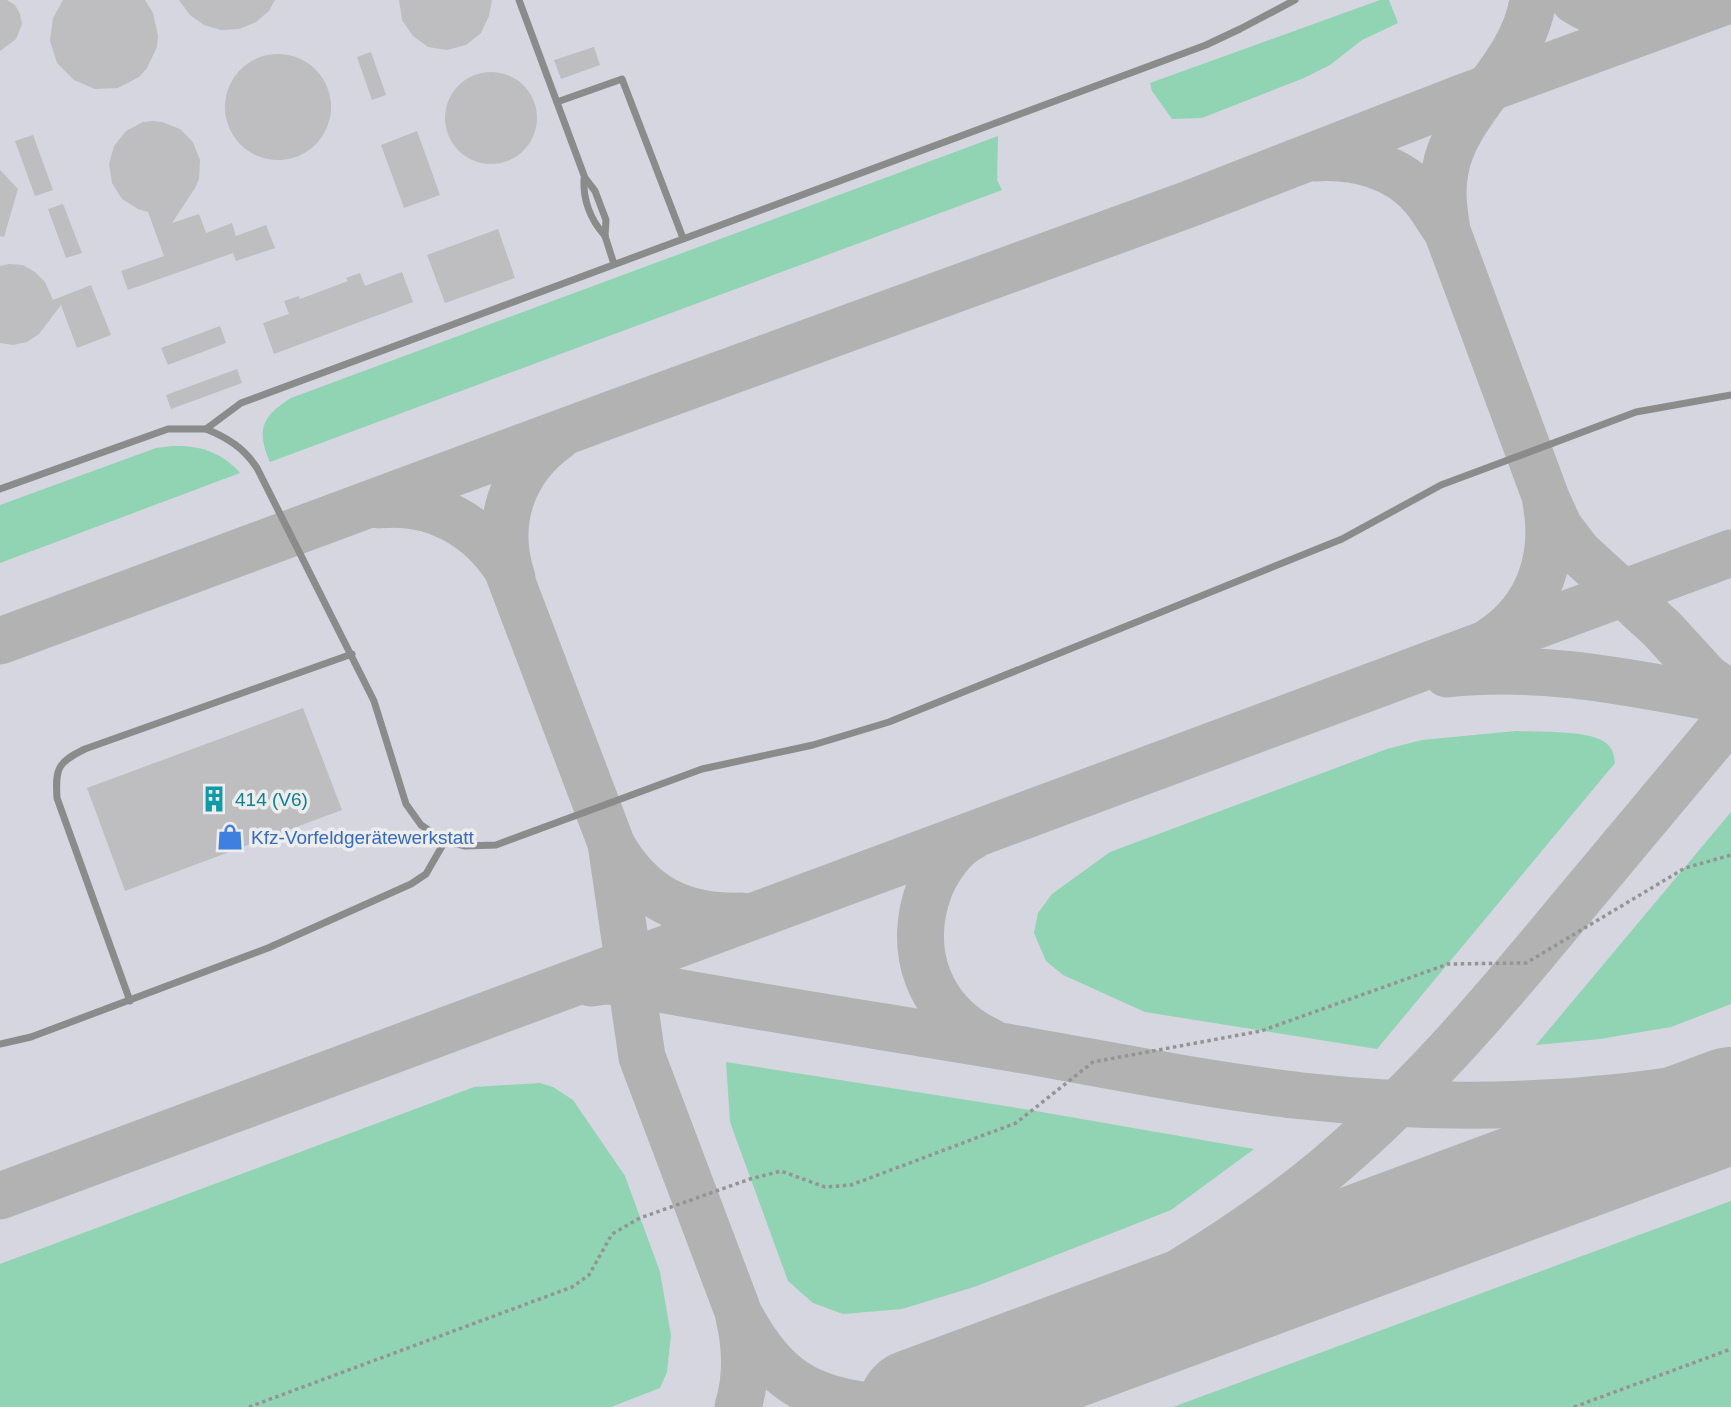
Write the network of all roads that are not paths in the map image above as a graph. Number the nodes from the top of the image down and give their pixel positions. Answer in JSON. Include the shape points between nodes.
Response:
{"nodes":[{"id":1,"x":519,"y":0,"type":"edge"},
{"id":2,"x":1296,"y":0,"type":"edge"},
{"id":3,"x":557,"y":102,"type":"junction"},
{"id":4,"x":584,"y":178,"type":"junction"},
{"id":5,"x":605,"y":236,"type":"junction"},
{"id":6,"x":683,"y":239,"type":"junction"},
{"id":7,"x":614,"y":264,"type":"junction"},
{"id":8,"x":1731,"y":395,"type":"edge"},
{"id":9,"x":206,"y":429,"type":"junction"},
{"id":10,"x":0,"y":489,"type":"edge"},
{"id":11,"x":352,"y":654,"type":"junction"},
{"id":12,"x":445,"y":841,"type":"junction"},
{"id":13,"x":130,"y":1001,"type":"junction"},
{"id":14,"x":0,"y":1044,"type":"edge"}],
"edges":[{"from":1,"to":3,"type":"lane"},
{"from":2,"to":6,"type":"lane","via":[[1206,45]]},
{"from":3,"to":4,"type":"lane"},
{"from":3,"to":6,"type":"lane","via":[[622,79]]},
{"from":4,"to":5,"type":"lane","via":[[595,191],[606,220]]},
{"from":4,"to":5,"type":"lane","via":[[583,195],[594,224]]},
{"from":5,"to":7,"type":"lane"},
{"from":6,"to":7,"type":"lane"},
{"from":7,"to":9,"type":"lane","via":[[241,403]]},
{"from":8,"to":12,"type":"lane","via":[[1636,412],[1441,485],[1342,539],[889,722],[813,745],[702,769],[496,845]]},
{"from":9,"to":10,"type":"lane","via":[[168,429]]},
{"from":9,"to":11,"type":"lane","via":[[232,441],[257,468]]},
{"from":11,"to":12,"type":"lane","via":[[382,723],[406,804],[421,825]]},
{"from":11,"to":13,"type":"lane","via":[[85,749],[59,766],[57,798]]},
{"from":12,"to":13,"type":"lane","via":[[426,874],[411,884],[268,948]]},
{"from":13,"to":14,"type":"lane"}]}
